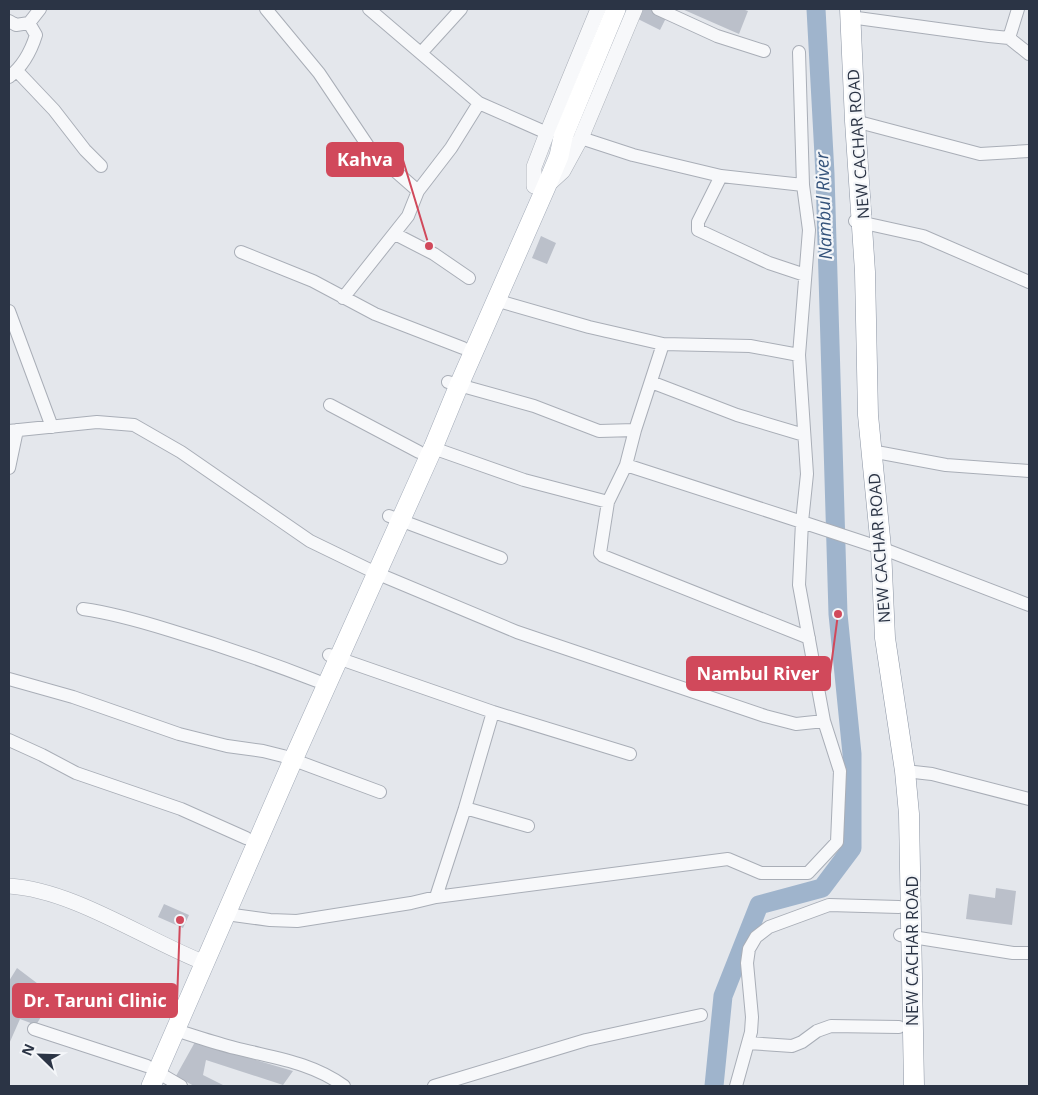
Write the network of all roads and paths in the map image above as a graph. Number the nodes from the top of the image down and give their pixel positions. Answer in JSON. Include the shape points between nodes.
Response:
{"nodes":[{"id":1,"x":40,"y":9,"type":"edge"},
{"id":2,"x":266,"y":9,"type":"edge"},
{"id":3,"x":370,"y":9,"type":"edge"},
{"id":4,"x":461,"y":9,"type":"edge"},
{"id":5,"x":598,"y":9,"type":"edge"},
{"id":6,"x":616,"y":9,"type":"edge"},
{"id":7,"x":635,"y":9,"type":"edge"},
{"id":8,"x":658,"y":9,"type":"edge"},
{"id":9,"x":1018,"y":9,"type":"edge"},
{"id":10,"x":846,"y":11,"type":"edge"},
{"id":11,"x":9,"y":21,"type":"edge"},
{"id":12,"x":29,"y":24,"type":"junction"},
{"id":13,"x":1009,"y":38,"type":"junction"},
{"id":14,"x":764,"y":51,"type":"dead end"},
{"id":15,"x":799,"y":52,"type":"dead end"},
{"id":16,"x":421,"y":53,"type":"junction"},
{"id":17,"x":1029,"y":54,"type":"edge"},
{"id":18,"x":13,"y":74,"type":"edge"},
{"id":19,"x":479,"y":103,"type":"junction"},
{"id":20,"x":855,"y":121,"type":"junction"},
{"id":21,"x":564,"y":136,"type":"junction"},
{"id":22,"x":1029,"y":151,"type":"edge"},
{"id":23,"x":101,"y":166,"type":"dead end"},
{"id":24,"x":721,"y":176,"type":"junction"},
{"id":25,"x":803,"y":185,"type":"junction"},
{"id":26,"x":540,"y":187,"type":"junction"},
{"id":27,"x":418,"y":191,"type":"junction"},
{"id":28,"x":858,"y":221,"type":"junction"},
{"id":29,"x":395,"y":234,"type":"junction"},
{"id":30,"x":241,"y":252,"type":"dead end"},
{"id":31,"x":805,"y":275,"type":"junction"},
{"id":32,"x":469,"y":278,"type":"dead end"},
{"id":33,"x":1029,"y":282,"type":"edge"},
{"id":34,"x":343,"y":298,"type":"junction"},
{"id":35,"x":496,"y":300,"type":"junction"},
{"id":36,"x":9,"y":311,"type":"edge"},
{"id":37,"x":663,"y":344,"type":"junction"},
{"id":38,"x":463,"y":348,"type":"junction"},
{"id":39,"x":799,"y":355,"type":"junction"},
{"id":40,"x":651,"y":382,"type":"junction"},
{"id":41,"x":453,"y":384,"type":"junction"},
{"id":42,"x":330,"y":405,"type":"dead end"},
{"id":43,"x":52,"y":427,"type":"junction"},
{"id":44,"x":13,"y":430,"type":"edge"},
{"id":45,"x":635,"y":430,"type":"junction"},
{"id":46,"x":804,"y":435,"type":"junction"},
{"id":47,"x":426,"y":450,"type":"junction"},
{"id":48,"x":871,"y":451,"type":"junction"},
{"id":49,"x":626,"y":465,"type":"junction"},
{"id":50,"x":9,"y":468,"type":"edge"},
{"id":51,"x":1029,"y":472,"type":"edge"},
{"id":52,"x":608,"y":502,"type":"junction"},
{"id":53,"x":395,"y":518,"type":"junction"},
{"id":54,"x":802,"y":522,"type":"junction"},
{"id":55,"x":873,"y":545,"type":"junction"},
{"id":56,"x":501,"y":558,"type":"dead end"},
{"id":57,"x":372,"y":571,"type":"junction"},
{"id":58,"x":1029,"y":605,"type":"edge"},
{"id":59,"x":83,"y":608,"type":"dead end"},
{"id":60,"x":809,"y":638,"type":"junction"},
{"id":61,"x":334,"y":657,"type":"junction"},
{"id":62,"x":9,"y":678,"type":"edge"},
{"id":63,"x":317,"y":681,"type":"junction"},
{"id":64,"x":493,"y":712,"type":"junction"},
{"id":65,"x":824,"y":721,"type":"junction"},
{"id":66,"x":9,"y":740,"type":"edge"},
{"id":67,"x":630,"y":754,"type":"dead end"},
{"id":68,"x":288,"y":758,"type":"junction"},
{"id":69,"x":905,"y":771,"type":"junction"},
{"id":70,"x":380,"y":792,"type":"dead end"},
{"id":71,"x":1029,"y":799,"type":"edge"},
{"id":72,"x":465,"y":808,"type":"junction"},
{"id":73,"x":528,"y":826,"type":"dead end"},
{"id":74,"x":246,"y":838,"type":"junction"},
{"id":75,"x":9,"y":886,"type":"edge"},
{"id":76,"x":436,"y":897,"type":"junction"},
{"id":77,"x":900,"y":907,"type":"junction"},
{"id":78,"x":226,"y":914,"type":"junction"},
{"id":79,"x":906,"y":936,"type":"junction"},
{"id":80,"x":1029,"y":953,"type":"edge"},
{"id":81,"x":199,"y":961,"type":"junction"},
{"id":82,"x":701,"y":1015,"type":"dead end"},
{"id":83,"x":899,"y":1027,"type":"junction"},
{"id":84,"x":34,"y":1029,"type":"dead end"},
{"id":85,"x":176,"y":1030,"type":"junction"},
{"id":86,"x":748,"y":1043,"type":"junction"},
{"id":87,"x":151,"y":1075,"type":"edge"},
{"id":88,"x":138,"y":1086,"type":"edge"},
{"id":89,"x":180,"y":1086,"type":"edge"},
{"id":90,"x":344,"y":1086,"type":"edge"},
{"id":91,"x":434,"y":1086,"type":"edge"},
{"id":92,"x":736,"y":1086,"type":"edge"},
{"id":93,"x":901,"y":1086,"type":"edge"},
{"id":94,"x":914,"y":1086,"type":"edge"}],
"edges":[{"from":1,"to":12,"type":"street"},
{"from":2,"to":27,"type":"street","via":[[319,73],[370,149]]},
{"from":3,"to":16,"type":"street"},
{"from":4,"to":16,"type":"street"},
{"from":5,"to":21,"type":"street"},
{"from":6,"to":21,"type":"main road"},
{"from":7,"to":21,"type":"street"},
{"from":8,"to":14,"type":"street","via":[[717,36]]},
{"from":9,"to":13,"type":"street"},
{"from":10,"to":13,"type":"street"},
{"from":10,"to":20,"type":"highway","name":"NEW CACHAR ROAD"},
{"from":10,"to":28,"type":"highway","name":"NEW CACHAR ROAD","via":[[844,118]]},
{"from":11,"to":12,"type":"street"},
{"from":12,"to":18,"type":"street","via":[[36,35],[33,46]]},
{"from":13,"to":17,"type":"street"},
{"from":15,"to":25,"type":"street"},
{"from":16,"to":19,"type":"street"},
{"from":18,"to":23,"type":"street","via":[[54,110]]},
{"from":19,"to":21,"type":"street"},
{"from":19,"to":27,"type":"street","via":[[452,148]]},
{"from":20,"to":22,"type":"street","via":[[980,154]]},
{"from":20,"to":28,"type":"highway","name":"NEW CACHAR ROAD"},
{"from":21,"to":24,"type":"street"},
{"from":21,"to":26,"type":"main road","via":[[549,153],[548,168]]},
{"from":21,"to":26,"type":"street","via":[[563,170]]},
{"from":21,"to":26,"type":"street","via":[[534,167]]},
{"from":24,"to":25,"type":"street"},
{"from":24,"to":31,"type":"street","via":[[698,222],[698,230],[769,263]]},
{"from":25,"to":31,"type":"street","via":[[809,230]]},
{"from":26,"to":35,"type":"main road"},
{"from":26,"to":38,"type":"main road","via":[[484,296]]},
{"from":27,"to":29,"type":"street","via":[[408,216]]},
{"from":28,"to":33,"type":"street","via":[[923,236]]},
{"from":28,"to":48,"type":"highway","name":"NEW CACHAR ROAD","via":[[866,279],[866,383]]},
{"from":28,"to":55,"type":"highway","name":"NEW CACHAR ROAD","via":[[856,380],[860,448]]},
{"from":29,"to":32,"type":"street","via":[[434,254]]},
{"from":29,"to":34,"type":"street"},
{"from":30,"to":34,"type":"street","via":[[313,281]]},
{"from":31,"to":39,"type":"street"},
{"from":34,"to":38,"type":"street","via":[[374,314]]},
{"from":35,"to":37,"type":"street"},
{"from":35,"to":41,"type":"main road"},
{"from":36,"to":43,"type":"street"},
{"from":37,"to":39,"type":"street","via":[[750,346]]},
{"from":37,"to":40,"type":"street"},
{"from":38,"to":41,"type":"main road"},
{"from":39,"to":46,"type":"street"},
{"from":40,"to":45,"type":"street"},
{"from":40,"to":46,"type":"street","via":[[737,415]]},
{"from":41,"to":45,"type":"street","via":[[534,406],[598,431]]},
{"from":41,"to":47,"type":"main road"},
{"from":42,"to":47,"type":"street"},
{"from":43,"to":44,"type":"street"},
{"from":43,"to":57,"type":"street","via":[[97,422],[134,425],[181,452],[310,541]]},
{"from":44,"to":50,"type":"street"},
{"from":45,"to":49,"type":"street"},
{"from":46,"to":54,"type":"street","via":[[807,474]]},
{"from":47,"to":52,"type":"street"},
{"from":47,"to":53,"type":"main road"},
{"from":48,"to":51,"type":"street","via":[[946,466]]},
{"from":48,"to":55,"type":"highway","name":"NEW CACHAR ROAD"},
{"from":49,"to":52,"type":"street"},
{"from":49,"to":54,"type":"street"},
{"from":52,"to":60,"type":"street","via":[[600,553],[603,556]]},
{"from":53,"to":56,"type":"street"},
{"from":53,"to":57,"type":"main road"},
{"from":54,"to":55,"type":"street"},
{"from":54,"to":60,"type":"street","via":[[799,584]]},
{"from":55,"to":58,"type":"street"},
{"from":55,"to":69,"type":"highway","name":"NEW CACHAR ROAD"},
{"from":55,"to":77,"type":"highway","name":"NEW CACHAR ROAD","via":[[875,641],[898,807]]},
{"from":57,"to":61,"type":"main road"},
{"from":57,"to":65,"type":"street","via":[[517,632],[766,716],[796,724]]},
{"from":59,"to":63,"type":"street","via":[[110,612],[185,634]]},
{"from":60,"to":65,"type":"street"},
{"from":61,"to":63,"type":"main road"},
{"from":61,"to":64,"type":"street"},
{"from":61,"to":68,"type":"main road"},
{"from":62,"to":68,"type":"street","via":[[179,734]]},
{"from":63,"to":68,"type":"main road"},
{"from":64,"to":67,"type":"street"},
{"from":64,"to":72,"type":"street"},
{"from":65,"to":76,"type":"street","via":[[840,771],[837,842],[808,873],[761,873],[728,859]]},
{"from":66,"to":74,"type":"street","via":[[76,773],[181,809]]},
{"from":68,"to":70,"type":"street"},
{"from":68,"to":74,"type":"main road"},
{"from":68,"to":78,"type":"main road"},
{"from":69,"to":71,"type":"street","via":[[932,774]]},
{"from":69,"to":79,"type":"highway","name":"NEW CACHAR ROAD","via":[[910,830]]},
{"from":72,"to":73,"type":"street"},
{"from":72,"to":76,"type":"street"},
{"from":74,"to":81,"type":"main road"},
{"from":75,"to":81,"type":"street","via":[[77,904]]},
{"from":76,"to":78,"type":"street","via":[[297,921]]},
{"from":77,"to":79,"type":"highway","name":"NEW CACHAR ROAD"},
{"from":77,"to":86,"type":"street","via":[[829,905],[762,931],[747,956],[752,1017]]},
{"from":78,"to":81,"type":"main road"},
{"from":79,"to":80,"type":"street"},
{"from":79,"to":83,"type":"highway","name":"NEW CACHAR ROAD"},
{"from":79,"to":94,"type":"highway","name":"NEW CACHAR ROAD"},
{"from":81,"to":85,"type":"main road"},
{"from":81,"to":87,"type":"main road"},
{"from":82,"to":91,"type":"street","via":[[586,1040]]},
{"from":83,"to":86,"type":"street","via":[[830,1026],[792,1046]]},
{"from":83,"to":93,"type":"highway","name":"NEW CACHAR ROAD"},
{"from":84,"to":87,"type":"street"},
{"from":85,"to":87,"type":"main road"},
{"from":85,"to":90,"type":"street","via":[[306,1065]]},
{"from":86,"to":92,"type":"street"},
{"from":87,"to":88,"type":"main road"},
{"from":87,"to":89,"type":"street"}]}
